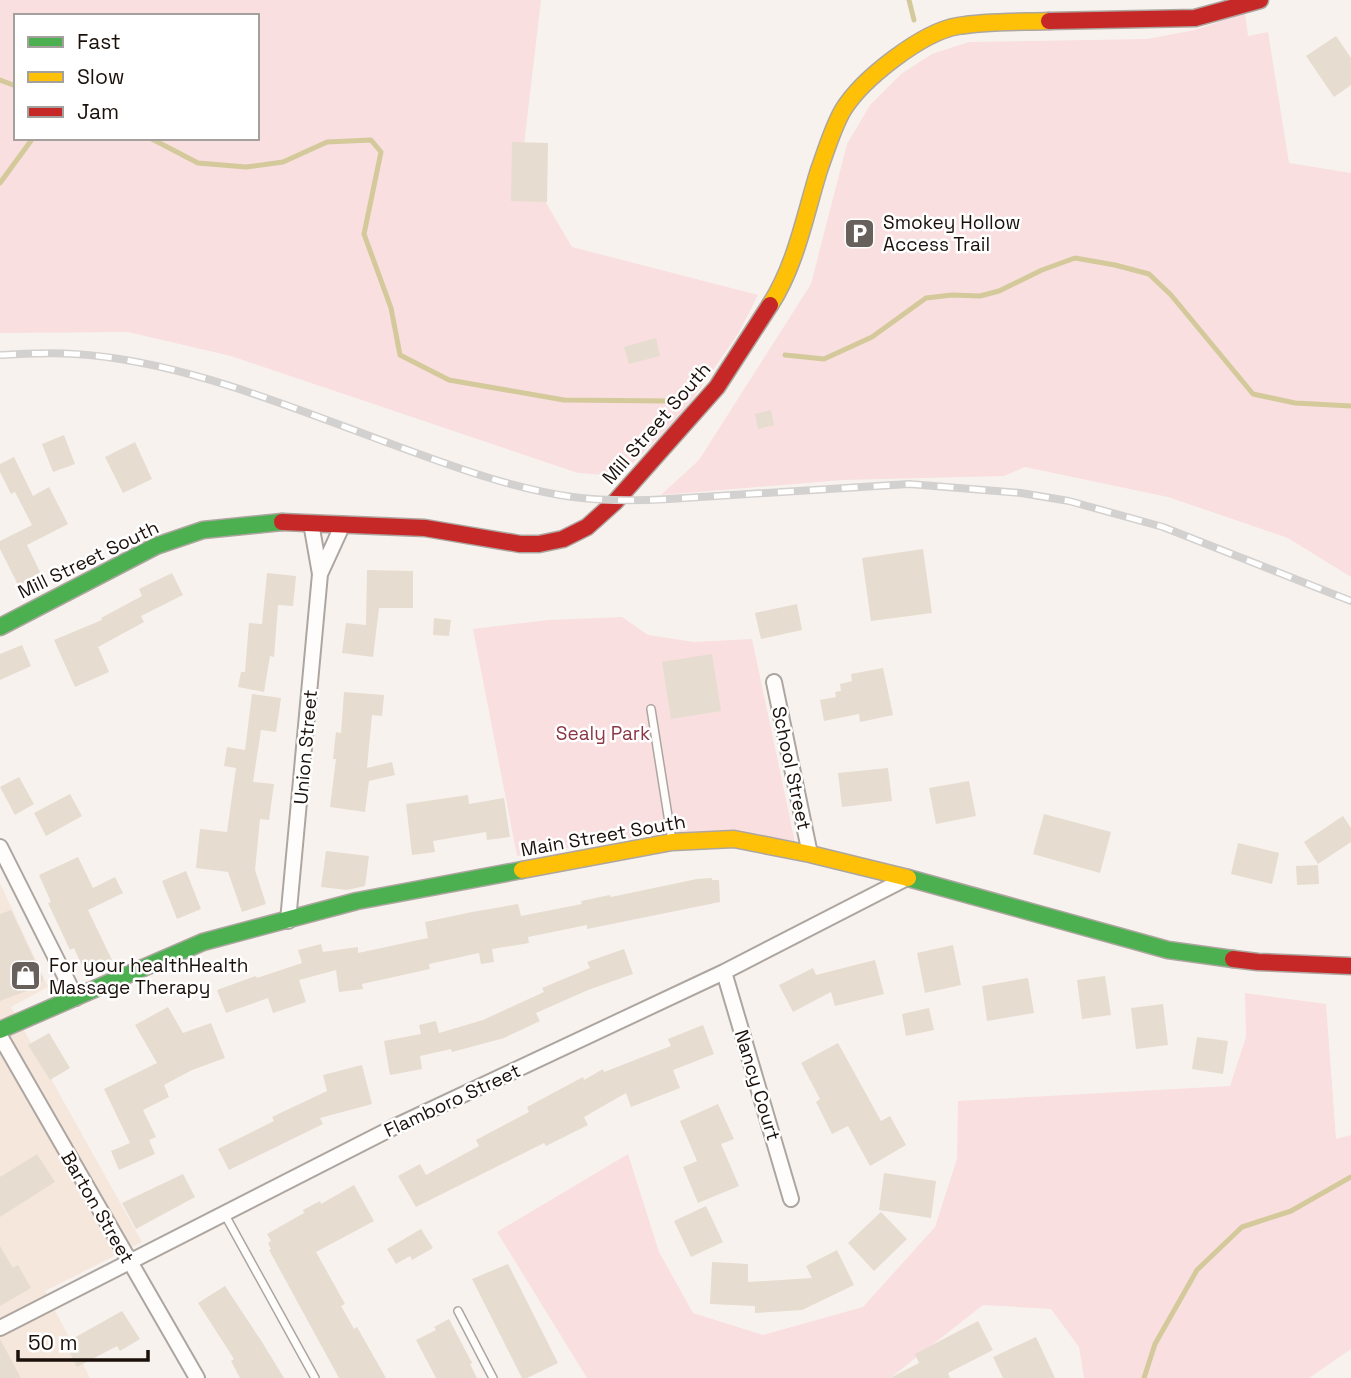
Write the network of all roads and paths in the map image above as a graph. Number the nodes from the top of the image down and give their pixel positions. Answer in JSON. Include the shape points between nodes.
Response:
{"nodes":[{"id":1,"x":1260,"y":0,"type":"edge"},
{"id":2,"x":311,"y":523,"type":"junction"},
{"id":3,"x":344,"y":524,"type":"junction"},
{"id":4,"x":320,"y":574,"type":"junction"},
{"id":5,"x":0,"y":627,"type":"edge"},
{"id":6,"x":774,"y":682,"type":"dead end"},
{"id":7,"x":651,"y":709,"type":"dead end"},
{"id":8,"x":672,"y":842,"type":"junction"},
{"id":9,"x":0,"y":847,"type":"edge"},
{"id":10,"x":810,"y":854,"type":"junction"},
{"id":11,"x":4,"y":864,"type":"edge"},
{"id":12,"x":907,"y":878,"type":"junction"},
{"id":13,"x":288,"y":921,"type":"junction"},
{"id":14,"x":1351,"y":965,"type":"edge"},
{"id":15,"x":724,"y":972,"type":"junction"},
{"id":16,"x":76,"y":998,"type":"junction"},
{"id":17,"x":0,"y":1030,"type":"edge"},
{"id":18,"x":0,"y":1037,"type":"edge"},
{"id":19,"x":791,"y":1199,"type":"dead end"},
{"id":20,"x":225,"y":1214,"type":"junction"},
{"id":21,"x":131,"y":1263,"type":"junction"},
{"id":22,"x":458,"y":1311,"type":"dead end"},
{"id":23,"x":0,"y":1328,"type":"edge"},
{"id":24,"x":197,"y":1378,"type":"edge"},
{"id":25,"x":315,"y":1378,"type":"edge"},
{"id":26,"x":493,"y":1378,"type":"edge"}],
"edges":[{"from":1,"to":3,"type":"main road","name":"Mill Street South","via":[[1195,19],[957,26],[928,37],[895,57],[843,110],[794,255],[760,324],[717,387],[615,502],[587,527],[563,539],[520,544],[425,528]]},
{"from":2,"to":3,"type":"main road","name":"Mill Street South"},
{"from":2,"to":4,"type":"street","name":"Union Street"},
{"from":2,"to":5,"type":"main road","name":"Mill Street South","via":[[203,530],[156,546]]},
{"from":3,"to":4,"type":"street","name":"Union Street"},
{"from":4,"to":13,"type":"street","name":"Union Street"},
{"from":6,"to":10,"type":"street","name":"School Street"},
{"from":7,"to":8,"type":"lane"},
{"from":8,"to":10,"type":"main road","name":"Main Street South","via":[[734,839]]},
{"from":8,"to":13,"type":"main road","name":"Main Street South","via":[[357,901]]},
{"from":9,"to":11,"type":"street"},
{"from":10,"to":12,"type":"main road","name":"Main Street South"},
{"from":11,"to":16,"type":"street"},
{"from":12,"to":14,"type":"main road","name":"Main Street South","via":[[1168,950],[1258,962]]},
{"from":12,"to":15,"type":"street","name":"Flamboro Street"},
{"from":13,"to":16,"type":"main road","name":"Main Street South","via":[[203,942]]},
{"from":15,"to":19,"type":"street","name":"Nancy Court"},
{"from":15,"to":20,"type":"street","name":"Flamboro Street","via":[[394,1127]]},
{"from":16,"to":17,"type":"main road","name":"Main Street South"},
{"from":18,"to":21,"type":"street","name":"Barton Street"},
{"from":20,"to":21,"type":"street","name":"Flamboro Street"},
{"from":20,"to":25,"type":"lane"},
{"from":21,"to":23,"type":"street","name":"Flamboro Street"},
{"from":21,"to":24,"type":"street","name":"Barton Street"},
{"from":22,"to":26,"type":"lane"}]}
